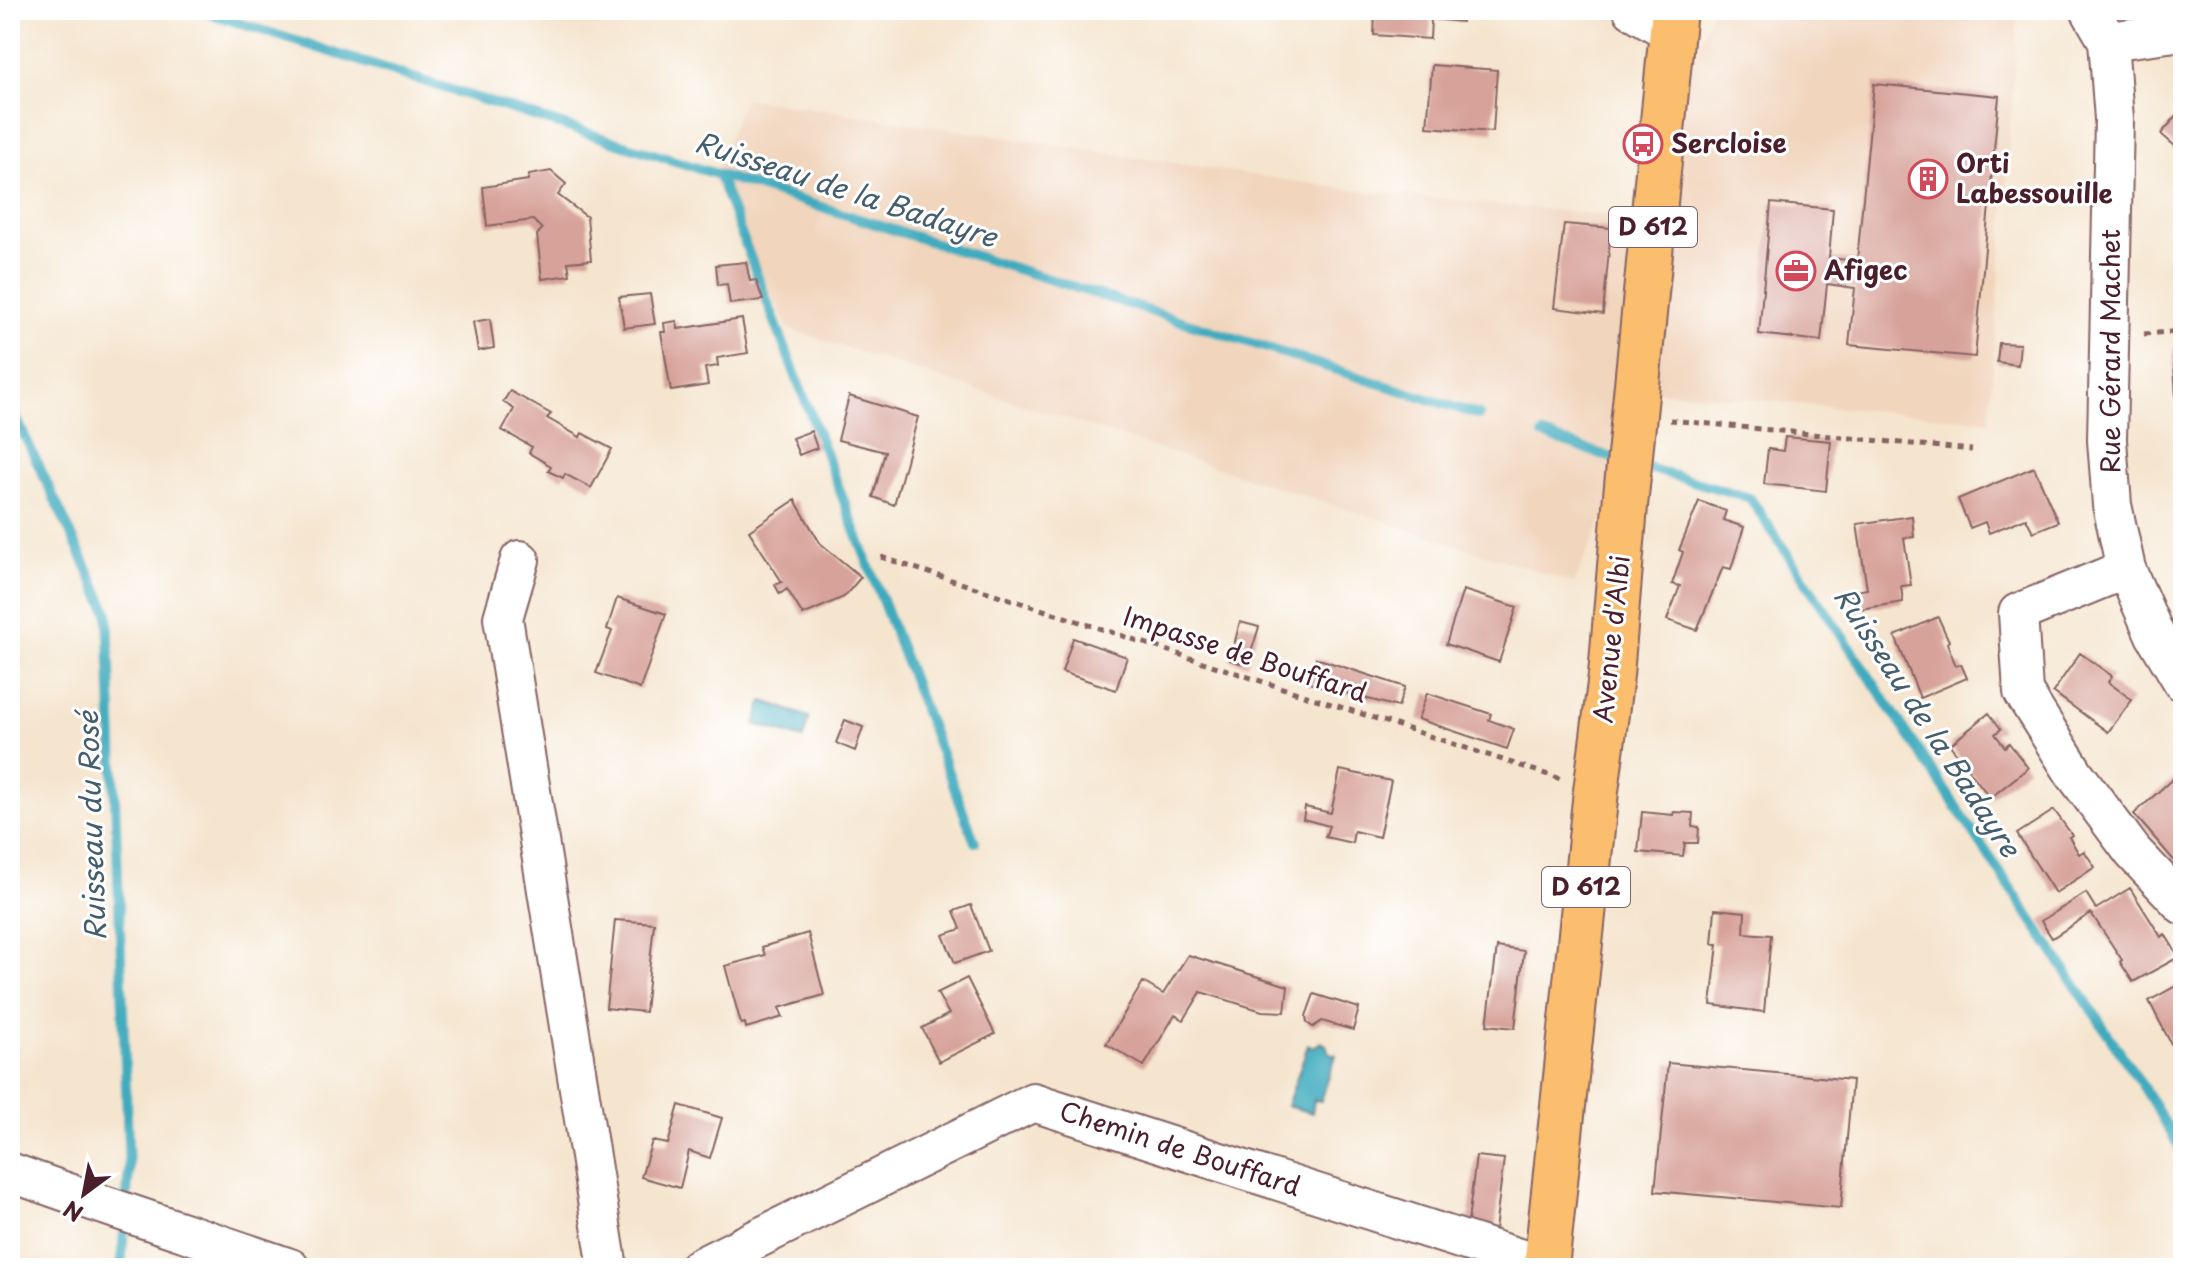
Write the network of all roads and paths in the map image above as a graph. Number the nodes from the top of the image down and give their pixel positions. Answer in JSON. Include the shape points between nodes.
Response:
{"nodes":[{"id":1,"x":1633,"y":10,"type":"edge"},
{"id":2,"x":1673,"y":21,"type":"edge"},
{"id":3,"x":2099,"y":25,"type":"edge"},
{"id":4,"x":2183,"y":31,"type":"edge"},
{"id":5,"x":1633,"y":430,"type":"junction"},
{"id":6,"x":1972,"y":450,"type":"dead end"},
{"id":7,"x":881,"y":557,"type":"dead end"},
{"id":8,"x":520,"y":560,"type":"dead end"},
{"id":9,"x":2126,"y":569,"type":"junction"},
{"id":10,"x":2183,"y":682,"type":"edge"},
{"id":11,"x":1596,"y":791,"type":"junction"},
{"id":12,"x":2183,"y":905,"type":"edge"},
{"id":13,"x":10,"y":1172,"type":"edge"},
{"id":14,"x":1546,"y":1266,"type":"edge"},
{"id":15,"x":290,"y":1268,"type":"edge"},
{"id":16,"x":608,"y":1268,"type":"edge"},
{"id":17,"x":698,"y":1268,"type":"edge"}],
"edges":[{"from":1,"to":2,"type":"street"},
{"from":2,"to":5,"type":"main road","name":"Avenue d'Albi","number":"D 612"},
{"from":3,"to":4,"type":"street"},
{"from":3,"to":9,"type":"street","name":"Rue Gérard Machet","via":[[2114,119],[2107,440],[2112,505]]},
{"from":5,"to":6,"type":"path"},
{"from":5,"to":11,"type":"main road","name":"Avenue d'Albi","number":"D 612"},
{"from":7,"to":11,"type":"path","name":"Impasse de Bouffard"},
{"from":8,"to":16,"type":"street","via":[[503,618]]},
{"from":9,"to":10,"type":"street","name":"Rue Gérard Machet"},
{"from":9,"to":12,"type":"street","via":[[2018,613],[2023,692],[2099,807]]},
{"from":11,"to":14,"type":"main road","name":"Avenue d'Albi","number":"D 612"},
{"from":13,"to":15,"type":"street"},
{"from":14,"to":17,"type":"street","name":"Chemin de Bouffard","via":[[1033,1102]]}]}
